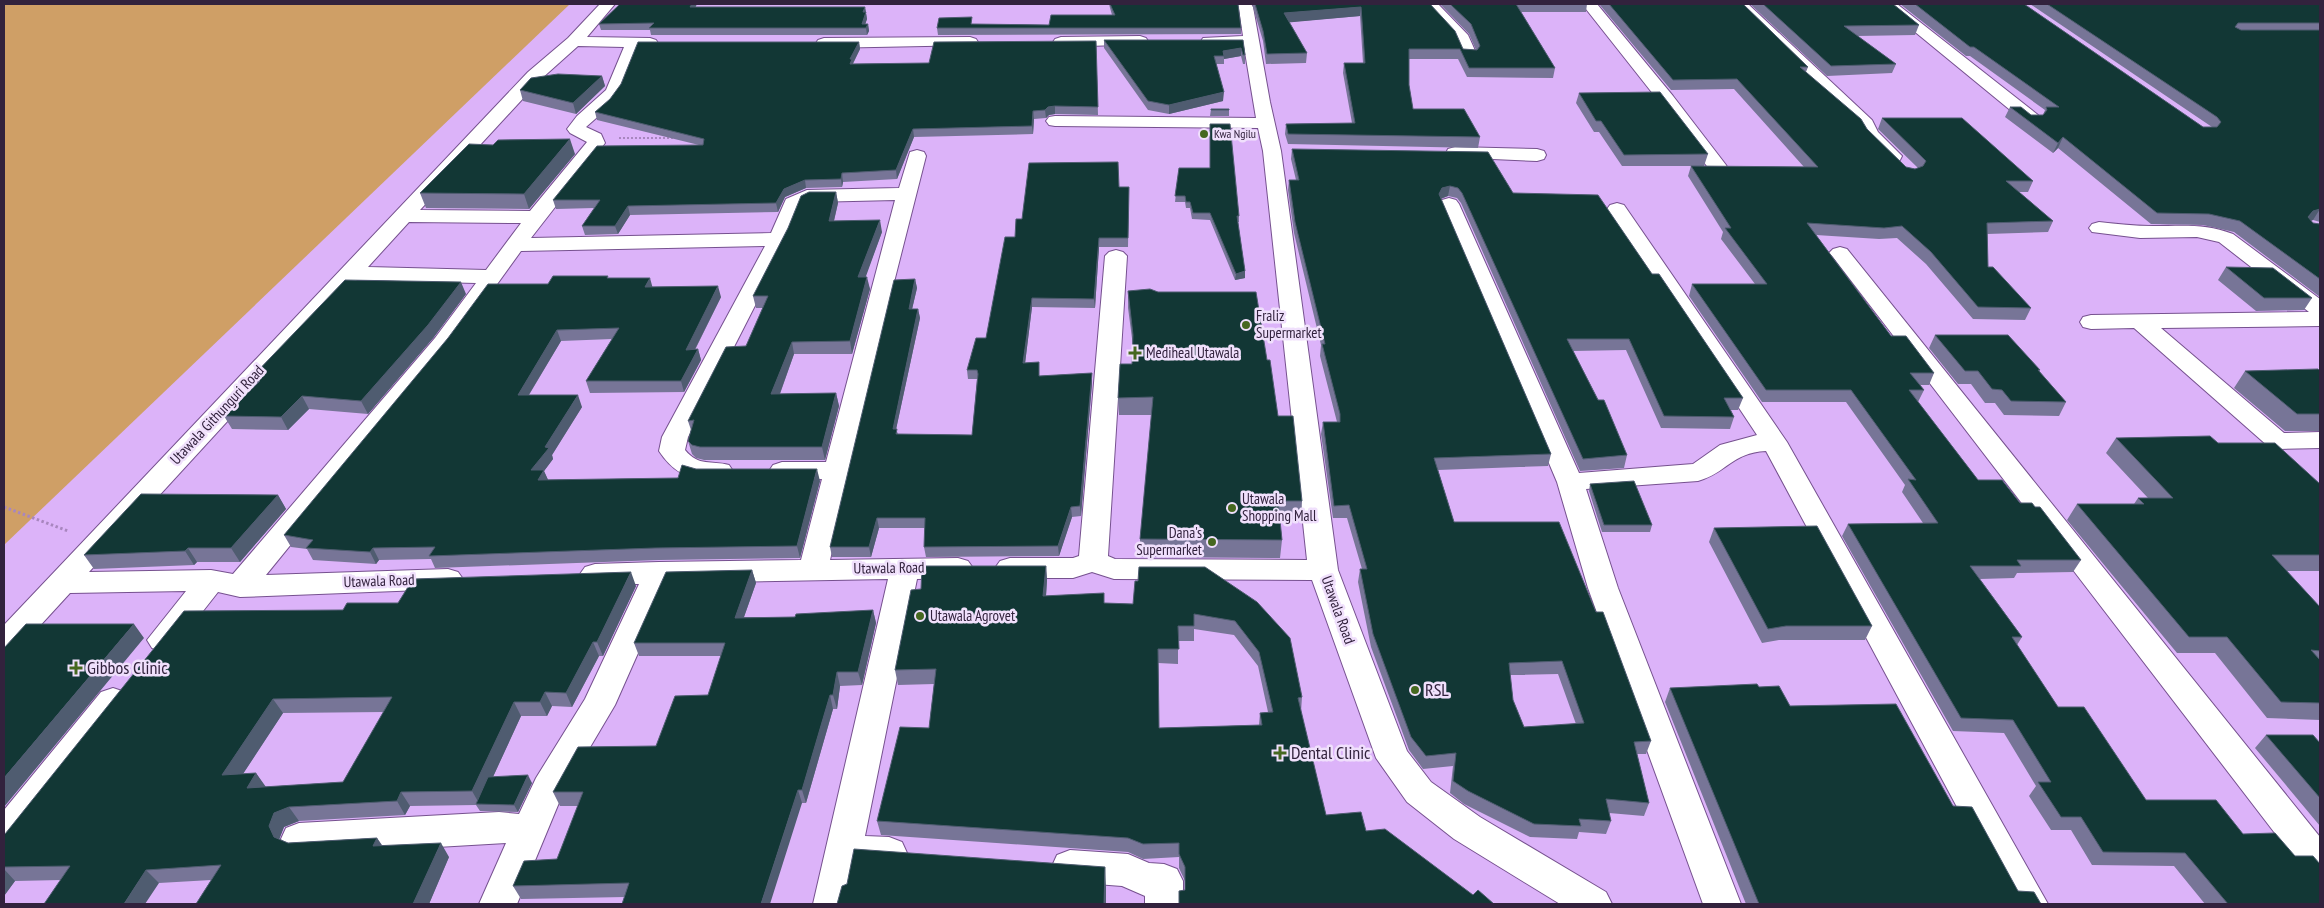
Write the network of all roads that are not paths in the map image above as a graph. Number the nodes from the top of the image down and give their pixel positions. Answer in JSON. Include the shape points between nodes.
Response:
{"nodes":[{"id":1,"x":608,"y":4,"type":"edge"},
{"id":2,"x":1242,"y":4,"type":"edge"},
{"id":3,"x":1430,"y":4,"type":"edge"},
{"id":4,"x":1589,"y":4,"type":"edge"},
{"id":5,"x":1740,"y":4,"type":"edge"},
{"id":6,"x":1888,"y":4,"type":"edge"},
{"id":7,"x":574,"y":41,"type":"junction"},
{"id":8,"x":1154,"y":41,"type":"edge"},
{"id":9,"x":1194,"y":41,"type":"edge"},
{"id":10,"x":1253,"y":41,"type":"junction"},
{"id":11,"x":987,"y":42,"type":"edge"},
{"id":12,"x":1046,"y":42,"type":"edge"},
{"id":13,"x":632,"y":43,"type":"junction"},
{"id":14,"x":662,"y":43,"type":"edge"},
{"id":15,"x":810,"y":43,"type":"edge"},
{"id":16,"x":1469,"y":55,"type":"edge"},
{"id":17,"x":2032,"y":119,"type":"edge"},
{"id":18,"x":1056,"y":121,"type":"dead end"},
{"id":19,"x":1266,"y":123,"type":"junction"},
{"id":20,"x":1439,"y":153,"type":"edge"},
{"id":21,"x":1537,"y":154,"type":"dead end"},
{"id":22,"x":917,"y":156,"type":"dead end"},
{"id":23,"x":1904,"y":166,"type":"edge"},
{"id":24,"x":1719,"y":169,"type":"edge"},
{"id":25,"x":908,"y":194,"type":"junction"},
{"id":26,"x":1449,"y":204,"type":"dead end"},
{"id":27,"x":1617,"y":209,"type":"dead end"},
{"id":28,"x":403,"y":216,"type":"junction"},
{"id":29,"x":536,"y":217,"type":"junction"},
{"id":30,"x":2099,"y":228,"type":"dead end"},
{"id":31,"x":779,"y":239,"type":"junction"},
{"id":32,"x":516,"y":245,"type":"junction"},
{"id":33,"x":1840,"y":253,"type":"dead end"},
{"id":34,"x":1116,"y":256,"type":"dead end"},
{"id":35,"x":350,"y":273,"type":"junction"},
{"id":36,"x":491,"y":277,"type":"junction"},
{"id":37,"x":2320,"y":310,"type":"edge"},
{"id":38,"x":2320,"y":319,"type":"edge"},
{"id":39,"x":2139,"y":321,"type":"junction"},
{"id":40,"x":2091,"y":322,"type":"dead end"},
{"id":41,"x":2320,"y":440,"type":"edge"},
{"id":42,"x":1774,"y":442,"type":"junction"},
{"id":43,"x":836,"y":470,"type":"junction"},
{"id":44,"x":1570,"y":482,"type":"junction"},
{"id":45,"x":1093,"y":562,"type":"junction"},
{"id":46,"x":906,"y":568,"type":"junction"},
{"id":47,"x":813,"y":569,"type":"junction"},
{"id":48,"x":1324,"y":570,"type":"junction"},
{"id":49,"x":659,"y":572,"type":"junction"},
{"id":50,"x":569,"y":575,"type":"edge"},
{"id":51,"x":479,"y":578,"type":"edge"},
{"id":52,"x":62,"y":583,"type":"junction"},
{"id":53,"x":225,"y":583,"type":"junction"},
{"id":54,"x":4,"y":645,"type":"edge"},
{"id":55,"x":530,"y":831,"type":"junction"},
{"id":56,"x":4,"y":836,"type":"edge"},
{"id":57,"x":299,"y":839,"type":"dead end"},
{"id":58,"x":843,"y":850,"type":"junction"},
{"id":59,"x":922,"y":856,"type":"edge"},
{"id":60,"x":1040,"y":864,"type":"edge"},
{"id":61,"x":2320,"y":864,"type":"edge"},
{"id":62,"x":498,"y":904,"type":"edge"},
{"id":63,"x":832,"y":904,"type":"edge"},
{"id":64,"x":1164,"y":904,"type":"edge"},
{"id":65,"x":1593,"y":904,"type":"edge"},
{"id":66,"x":1722,"y":904,"type":"edge"},
{"id":67,"x":2029,"y":904,"type":"edge"}],
"edges":[{"from":1,"to":7,"type":"street","name":"Utawala Githunguri Road"},
{"from":2,"to":10,"type":"street","via":[[1246,7]]},
{"from":3,"to":16,"type":"street","via":[[1462,38]]},
{"from":4,"to":24,"type":"street"},
{"from":5,"to":23,"type":"street","via":[[1866,124],[1870,134]]},
{"from":6,"to":17,"type":"street"},
{"from":7,"to":13,"type":"street"},
{"from":7,"to":28,"type":"street","name":"Utawala Githunguri Road","via":[[534,76]]},
{"from":8,"to":12,"type":"street"},
{"from":9,"to":10,"type":"street"},
{"from":10,"to":19,"type":"street"},
{"from":11,"to":15,"type":"street"},
{"from":13,"to":14,"type":"street"},
{"from":13,"to":29,"type":"street","via":[[614,91],[601,106],[579,122],[576,129],[594,138],[596,143]]},
{"from":18,"to":19,"type":"street"},
{"from":19,"to":48,"type":"street","via":[[1282,151]]},
{"from":20,"to":21,"type":"street"},
{"from":22,"to":25,"type":"street"},
{"from":25,"to":31,"type":"street","via":[[807,196],[798,199]]},
{"from":25,"to":43,"type":"street"},
{"from":26,"to":44,"type":"street"},
{"from":27,"to":42,"type":"street"},
{"from":28,"to":29,"type":"street"},
{"from":28,"to":35,"type":"street","name":"Utawala Githunguri Road"},
{"from":29,"to":32,"type":"street"},
{"from":30,"to":37,"type":"street","via":[[2209,231],[2226,238]]},
{"from":31,"to":32,"type":"street"},
{"from":31,"to":43,"type":"street","via":[[675,437],[672,452],[690,469]]},
{"from":32,"to":36,"type":"street"},
{"from":33,"to":61,"type":"street"},
{"from":34,"to":45,"type":"street"},
{"from":35,"to":36,"type":"street"},
{"from":35,"to":52,"type":"street","name":"Utawala Githunguri Road"},
{"from":36,"to":53,"type":"street","via":[[443,344]]},
{"from":38,"to":39,"type":"street"},
{"from":39,"to":40,"type":"street"},
{"from":39,"to":41,"type":"street","via":[[2278,441]]},
{"from":42,"to":44,"type":"street","via":[[1743,445],[1698,472]]},
{"from":42,"to":67,"type":"street"},
{"from":43,"to":47,"type":"street"},
{"from":44,"to":66,"type":"street","via":[[1603,588]]},
{"from":45,"to":46,"type":"street","name":"Utawala Road","via":[[1073,568]]},
{"from":45,"to":48,"type":"street","name":"Utawala Road","via":[[1114,569]]},
{"from":46,"to":47,"type":"street","name":"Utawala Road"},
{"from":46,"to":58,"type":"street"},
{"from":47,"to":49,"type":"street","name":"Utawala Road"},
{"from":48,"to":65,"type":"street","name":"Utawala Road","via":[[1393,758],[1419,792],[1467,828]]},
{"from":49,"to":50,"type":"street","name":"Utawala Road"},
{"from":49,"to":55,"type":"street","via":[[600,705],[548,788]]},
{"from":51,"to":53,"type":"street","name":"Utawala Road"},
{"from":52,"to":53,"type":"street","name":"Utawala Road"},
{"from":52,"to":54,"type":"street","name":"Utawala Githunguri Road"},
{"from":53,"to":56,"type":"street","via":[[137,671]]},
{"from":55,"to":57,"type":"street","via":[[499,827]]},
{"from":55,"to":62,"type":"street"},
{"from":58,"to":59,"type":"street"},
{"from":58,"to":63,"type":"street"},
{"from":60,"to":64,"type":"street","via":[[1128,870],[1143,879],[1164,882]]}]}
